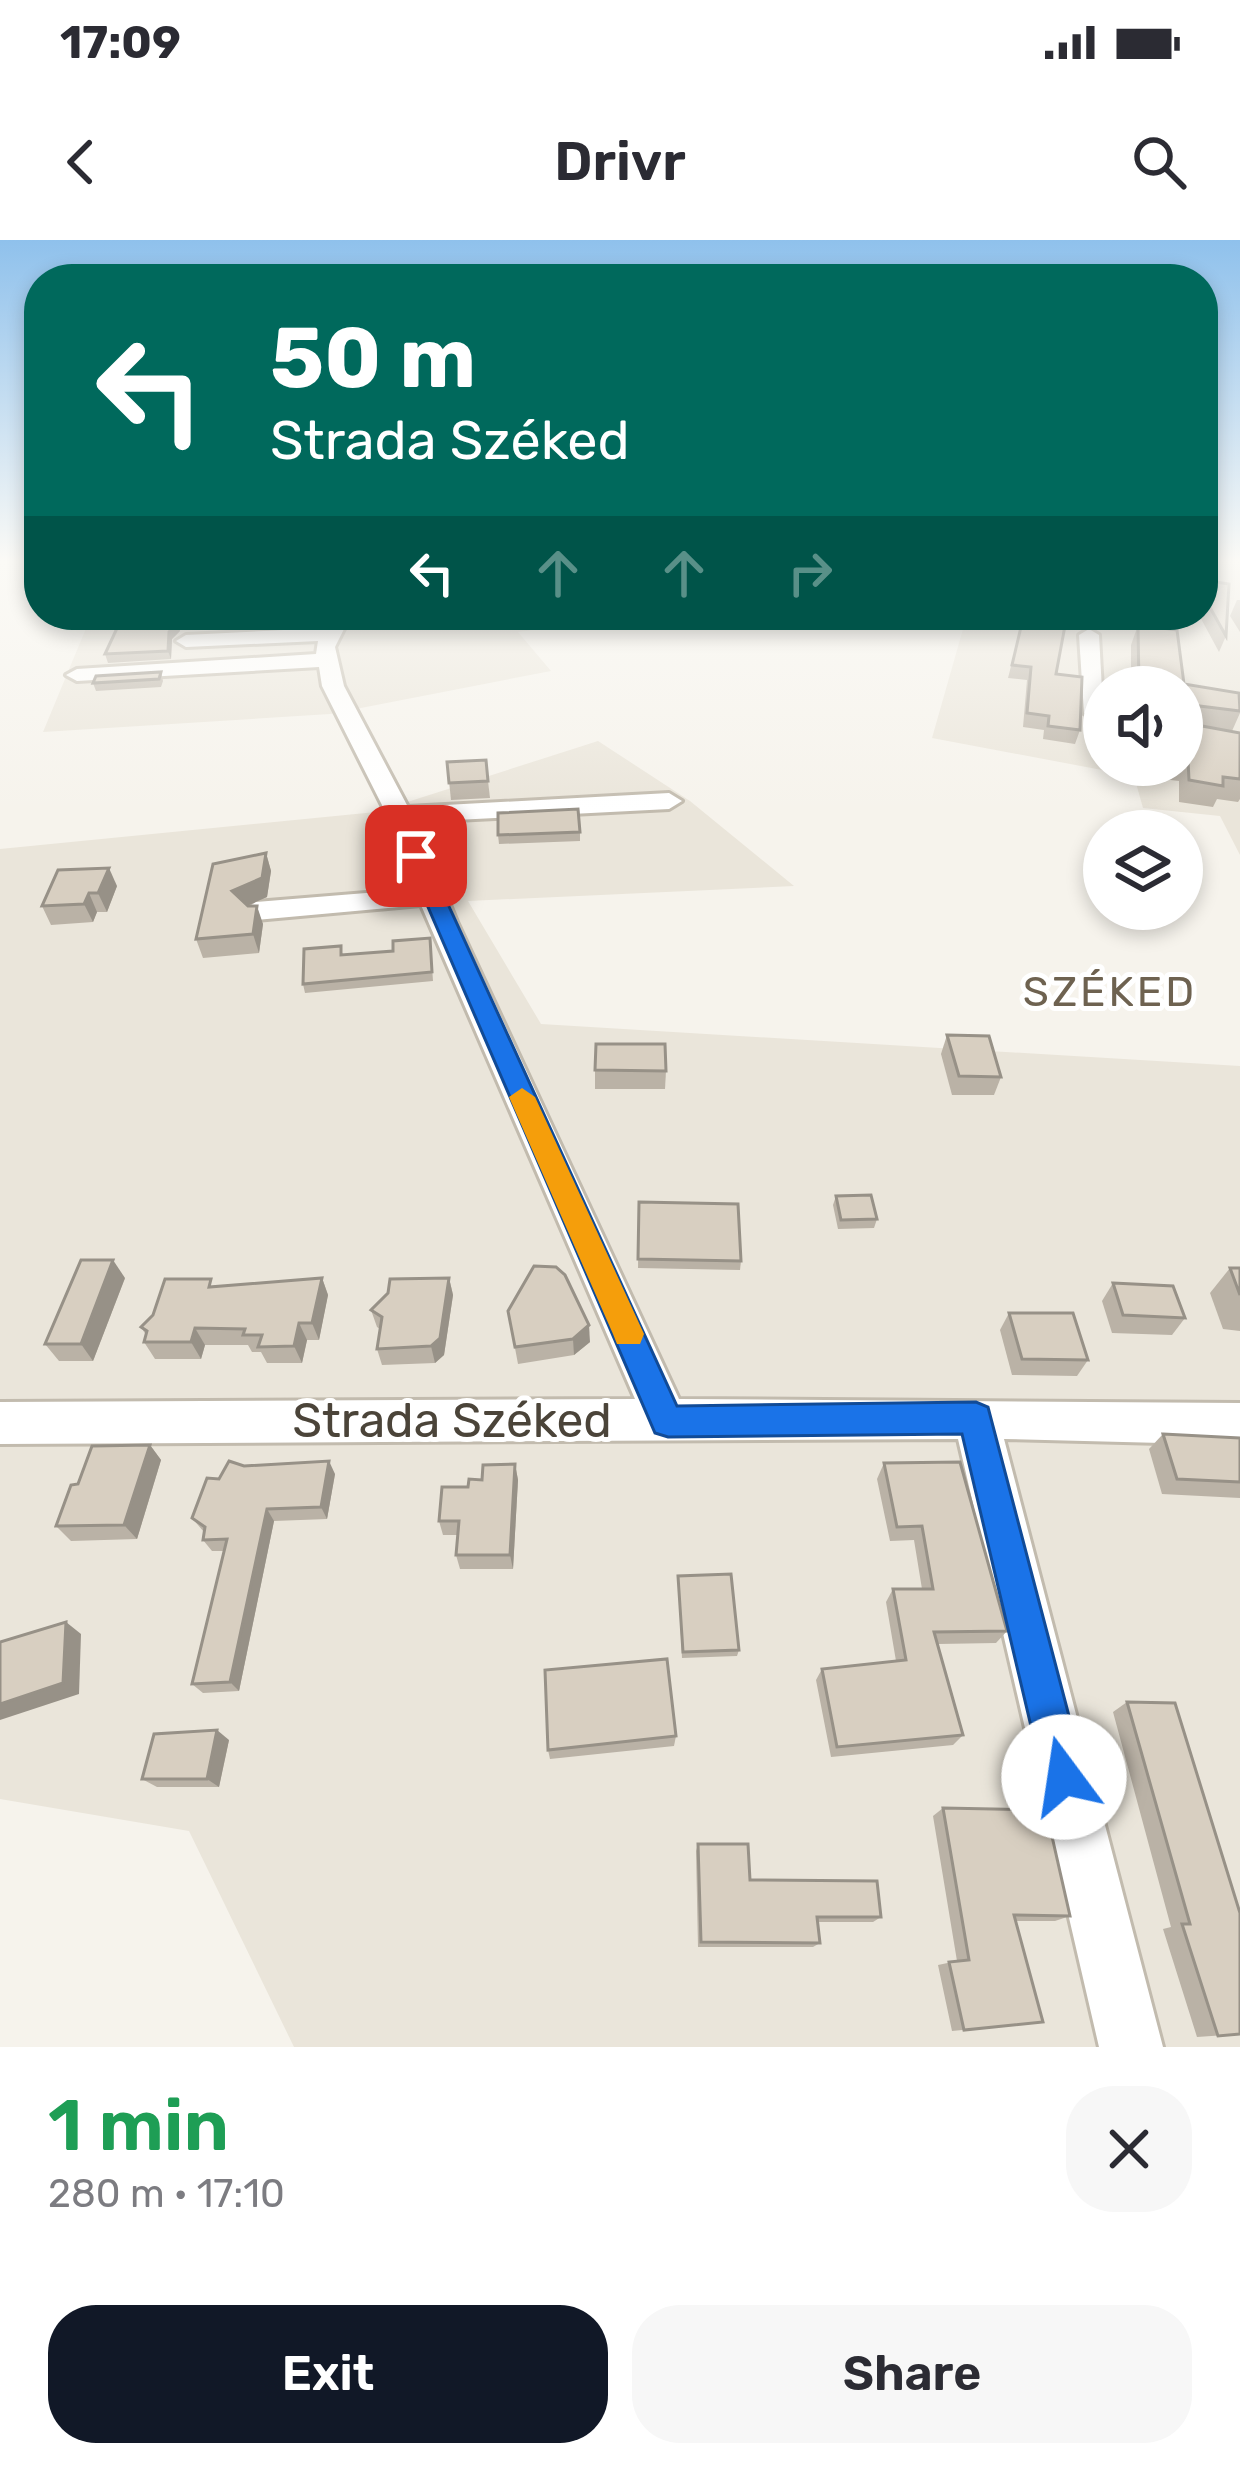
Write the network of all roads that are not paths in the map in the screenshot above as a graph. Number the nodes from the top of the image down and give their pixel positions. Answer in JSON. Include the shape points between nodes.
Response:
{"nodes":[{"id":1,"x":278,"y":644,"type":"edge"},
{"id":2,"x":335,"y":644,"type":"edge"},
{"id":3,"x":77,"y":675,"type":"dead end"},
{"id":4,"x":670,"y":802,"type":"dead end"},
{"id":5,"x":400,"y":815,"type":"junction"},
{"id":6,"x":432,"y":896,"type":"junction"},
{"id":7,"x":256,"y":911,"type":"edge"},
{"id":8,"x":976,"y":1418,"type":"junction"},
{"id":9,"x":668,"y":1422,"type":"junction"},
{"id":10,"x":0,"y":1423,"type":"edge"},
{"id":11,"x":1240,"y":1424,"type":"edge"},
{"id":12,"x":1130,"y":2047,"type":"edge"}],
"edges":[{"from":1,"to":3,"type":"street"},
{"from":2,"to":5,"type":"street"},
{"from":4,"to":5,"type":"street"},
{"from":5,"to":6,"type":"street"},
{"from":6,"to":7,"type":"street"},
{"from":6,"to":9,"type":"street"},
{"from":8,"to":9,"type":"street","name":"Strada Széked"},
{"from":8,"to":11,"type":"street","name":"Strada Széked"},
{"from":8,"to":12,"type":"street"},
{"from":9,"to":10,"type":"street","name":"Strada Széked"}]}
